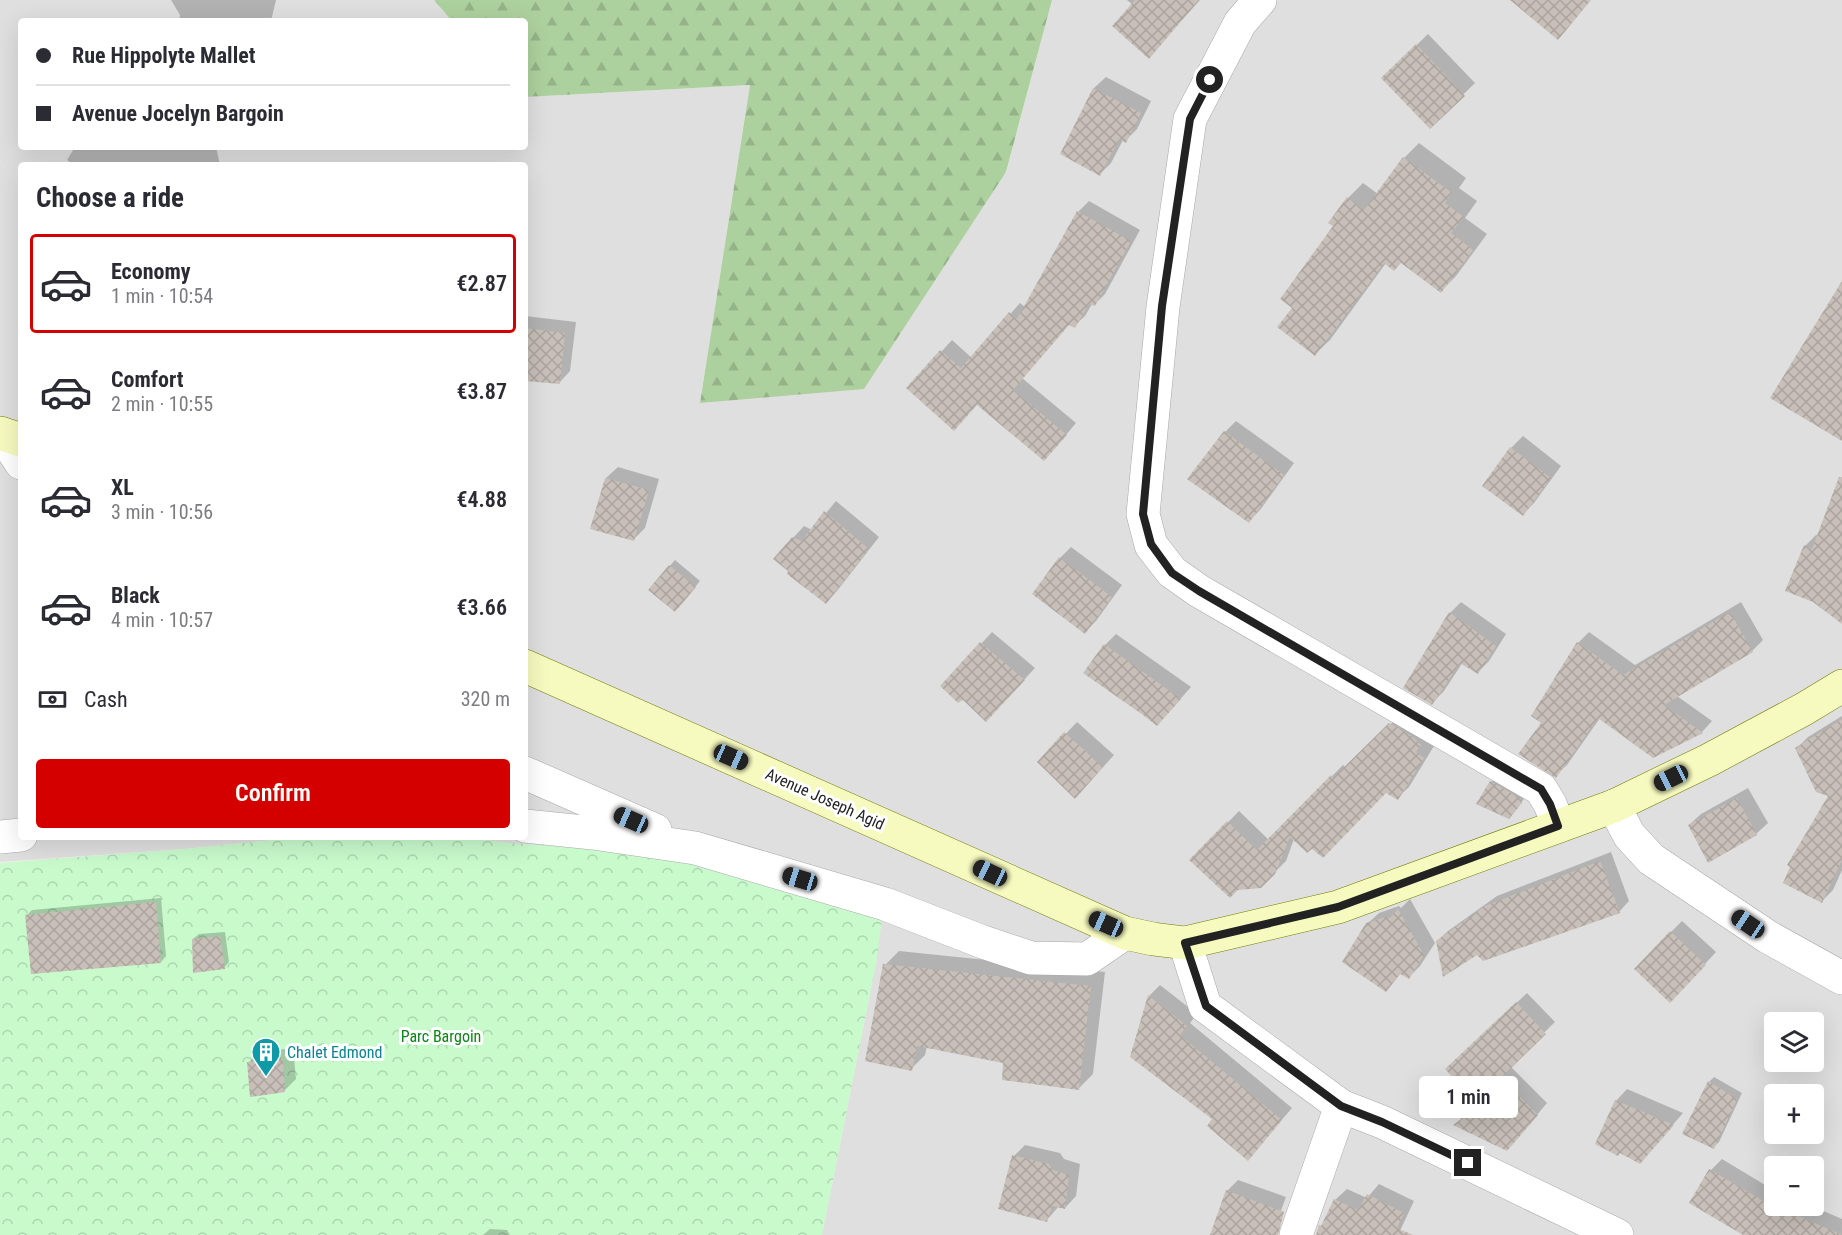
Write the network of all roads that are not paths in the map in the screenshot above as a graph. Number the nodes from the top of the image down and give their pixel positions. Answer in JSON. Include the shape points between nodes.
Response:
{"nodes":[{"id":1,"x":1260,"y":0,"type":"edge"},
{"id":2,"x":8,"y":436,"type":"edge"},
{"id":3,"x":18,"y":457,"type":"edge"},
{"id":4,"x":528,"y":667,"type":"edge"},
{"id":5,"x":1842,"y":686,"type":"edge"},
{"id":6,"x":528,"y":774,"type":"edge"},
{"id":7,"x":1614,"y":806,"type":"junction"},
{"id":8,"x":528,"y":826,"type":"edge"},
{"id":9,"x":1558,"y":826,"type":"junction"},
{"id":10,"x":18,"y":835,"type":"edge"},
{"id":11,"x":0,"y":837,"type":"edge"},
{"id":12,"x":695,"y":848,"type":"junction"},
{"id":13,"x":1125,"y":933,"type":"junction"},
{"id":14,"x":1185,"y":943,"type":"junction"},
{"id":15,"x":1842,"y":978,"type":"edge"},
{"id":16,"x":1341,"y":1106,"type":"junction"},
{"id":17,"x":1296,"y":1235,"type":"edge"},
{"id":18,"x":1617,"y":1235,"type":"edge"}],
"edges":[{"from":1,"to":9,"type":"street","via":[[1240,22],[1190,119],[1162,306],[1143,514],[1151,544],[1172,573],[1199,591],[1541,789]]},
{"from":2,"to":3,"type":"street"},
{"from":4,"to":13,"type":"main road","name":"Avenue Joseph Agid"},
{"from":5,"to":7,"type":"main road","via":[[1710,759]]},
{"from":6,"to":12,"type":"street"},
{"from":7,"to":9,"type":"main road"},
{"from":7,"to":15,"type":"street","via":[[1629,835],[1651,859],[1768,937]]},
{"from":8,"to":12,"type":"street"},
{"from":9,"to":14,"type":"main road","via":[[1338,907]]},
{"from":10,"to":11,"type":"street"},
{"from":12,"to":13,"type":"street","via":[[885,904],[1031,958],[1087,959]]},
{"from":13,"to":14,"type":"main road","name":"Avenue Joseph Agid"},
{"from":14,"to":16,"type":"street","via":[[1206,1006]]},
{"from":16,"to":17,"type":"street"},
{"from":16,"to":18,"type":"street"}]}
